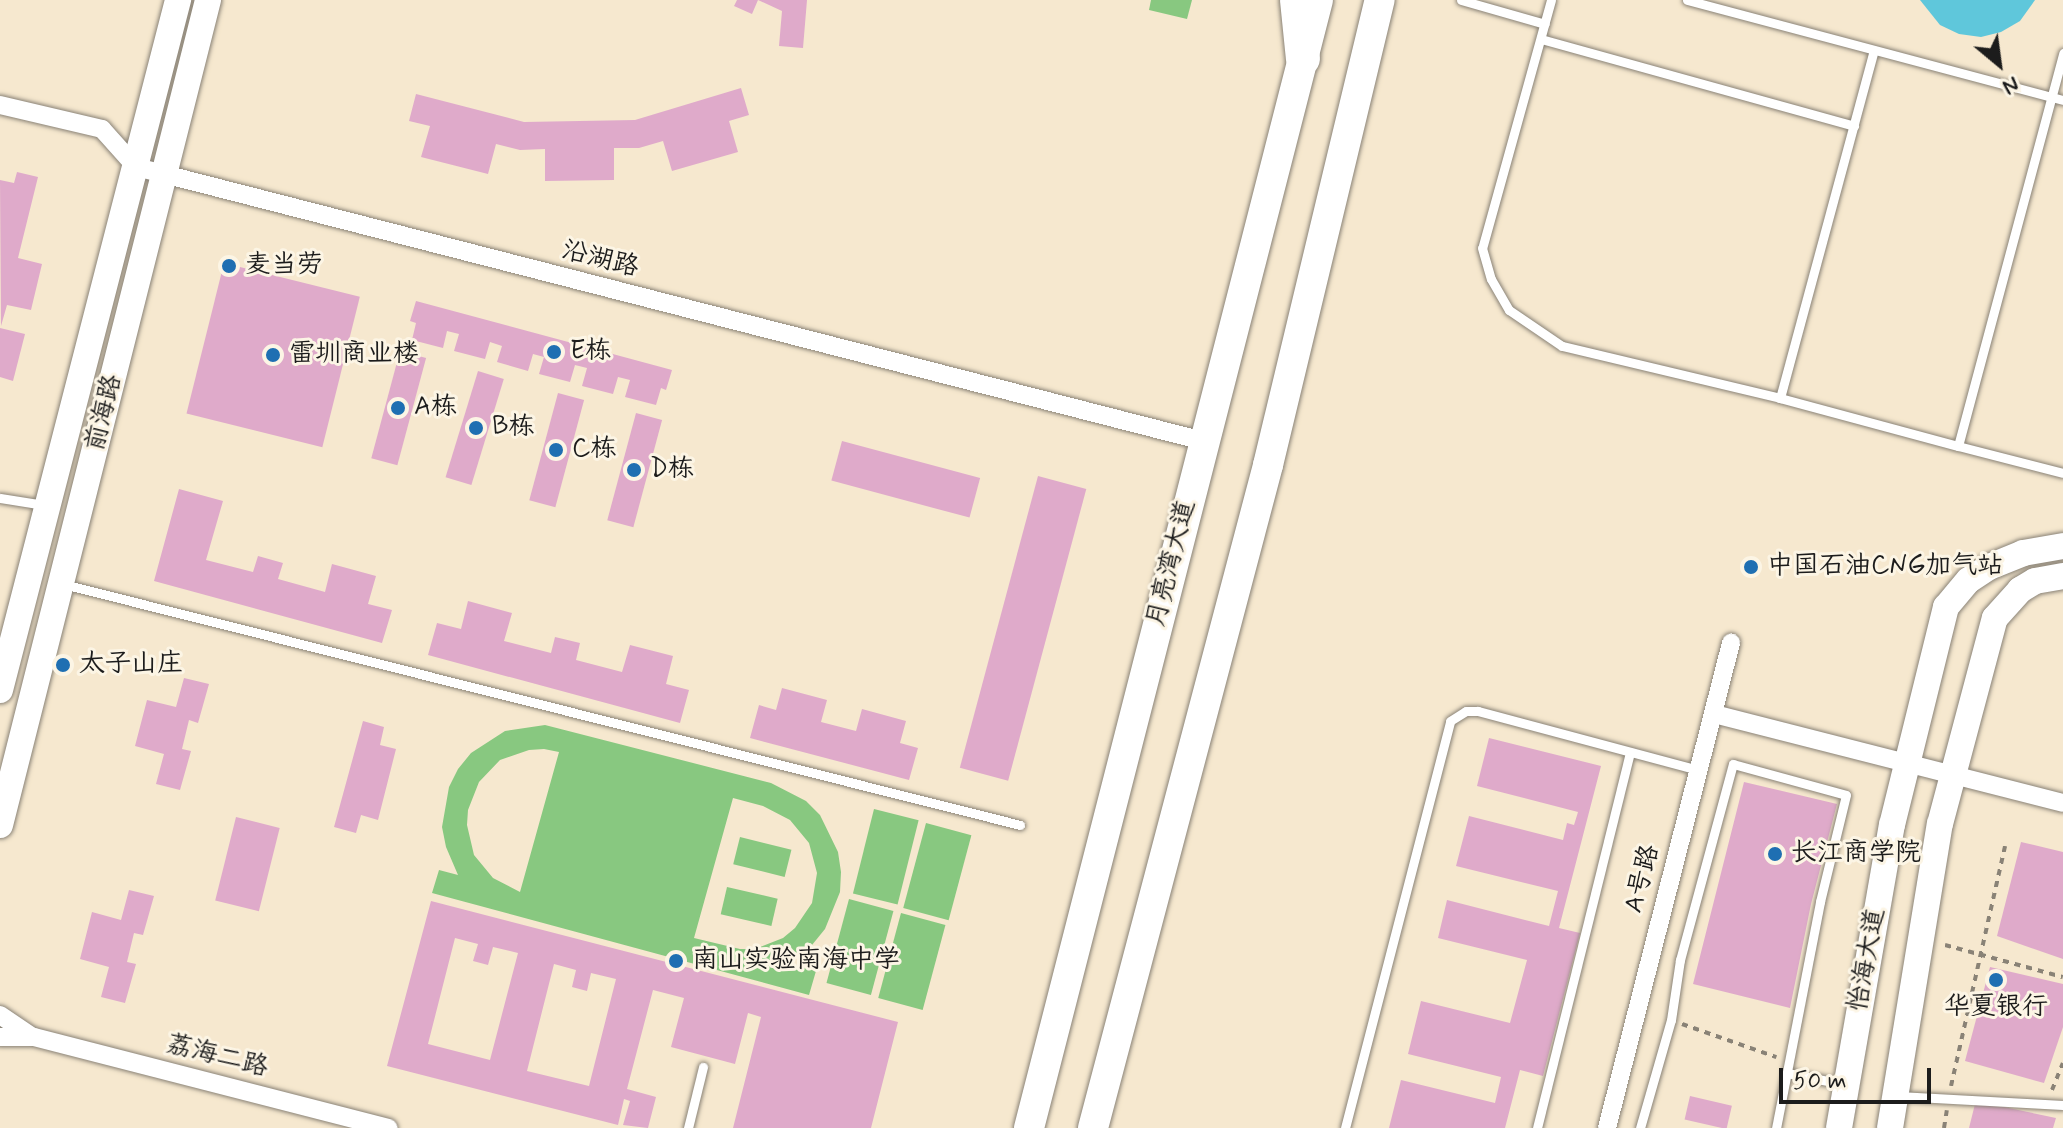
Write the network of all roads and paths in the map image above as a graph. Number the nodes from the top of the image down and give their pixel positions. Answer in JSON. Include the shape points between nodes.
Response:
{"nodes":[{"id":1,"x":178,"y":0,"type":"edge"},
{"id":2,"x":208,"y":0,"type":"edge"},
{"id":3,"x":1297,"y":0,"type":"edge"},
{"id":4,"x":1318,"y":0,"type":"edge"},
{"id":5,"x":1380,"y":0,"type":"edge"},
{"id":6,"x":1461,"y":0,"type":"edge"},
{"id":7,"x":1551,"y":0,"type":"edge"},
{"id":8,"x":1687,"y":0,"type":"edge"},
{"id":9,"x":1701,"y":2,"type":"edge"},
{"id":10,"x":1545,"y":24,"type":"junction"},
{"id":11,"x":1541,"y":39,"type":"junction"},
{"id":12,"x":1874,"y":50,"type":"junction"},
{"id":13,"x":2063,"y":53,"type":"edge"},
{"id":14,"x":1303,"y":59,"type":"junction"},
{"id":15,"x":2051,"y":97,"type":"junction"},
{"id":16,"x":2063,"y":100,"type":"edge"},
{"id":17,"x":0,"y":105,"type":"edge"},
{"id":18,"x":1854,"y":126,"type":"junction"},
{"id":19,"x":136,"y":167,"type":"junction"},
{"id":20,"x":164,"y":174,"type":"junction"},
{"id":21,"x":1780,"y":398,"type":"junction"},
{"id":22,"x":1203,"y":441,"type":"junction"},
{"id":23,"x":1958,"y":446,"type":"junction"},
{"id":24,"x":2063,"y":473,"type":"edge"},
{"id":25,"x":0,"y":498,"type":"edge"},
{"id":26,"x":49,"y":506,"type":"junction"},
{"id":27,"x":2063,"y":546,"type":"edge"},
{"id":28,"x":2063,"y":576,"type":"edge"},
{"id":29,"x":63,"y":584,"type":"junction"},
{"id":30,"x":1731,"y":643,"type":"dead end"},
{"id":31,"x":1,"y":686,"type":"edge"},
{"id":32,"x":1714,"y":714,"type":"junction"},
{"id":33,"x":1630,"y":752,"type":"junction"},
{"id":34,"x":1907,"y":763,"type":"junction"},
{"id":35,"x":1698,"y":770,"type":"junction"},
{"id":36,"x":1952,"y":775,"type":"junction"},
{"id":37,"x":2063,"y":803,"type":"edge"},
{"id":38,"x":0,"y":825,"type":"edge"},
{"id":39,"x":1020,"y":825,"type":"dead end"},
{"id":40,"x":2005,"y":846,"type":"dead end"},
{"id":41,"x":1945,"y":945,"type":"dead end"},
{"id":42,"x":1978,"y":954,"type":"junction"},
{"id":43,"x":2063,"y":977,"type":"edge"},
{"id":44,"x":0,"y":1015,"type":"edge"},
{"id":45,"x":1671,"y":1020,"type":"junction"},
{"id":46,"x":0,"y":1037,"type":"edge"},
{"id":47,"x":34,"y":1037,"type":"junction"},
{"id":48,"x":2063,"y":1063,"type":"edge"},
{"id":49,"x":703,"y":1067,"type":"dead end"},
{"id":50,"x":1788,"y":1068,"type":"junction"},
{"id":51,"x":1846,"y":1085,"type":"junction"},
{"id":52,"x":1895,"y":1096,"type":"junction"},
{"id":53,"x":1949,"y":1099,"type":"junction"},
{"id":54,"x":2046,"y":1104,"type":"junction"},
{"id":55,"x":2063,"y":1105,"type":"edge"},
{"id":56,"x":388,"y":1128,"type":"edge"},
{"id":57,"x":688,"y":1128,"type":"edge"},
{"id":58,"x":1029,"y":1128,"type":"edge"},
{"id":59,"x":1093,"y":1128,"type":"edge"},
{"id":60,"x":1345,"y":1128,"type":"edge"},
{"id":61,"x":1537,"y":1128,"type":"edge"},
{"id":62,"x":1607,"y":1128,"type":"edge"},
{"id":63,"x":1640,"y":1128,"type":"edge"},
{"id":64,"x":1776,"y":1128,"type":"edge"},
{"id":65,"x":1839,"y":1128,"type":"edge"},
{"id":66,"x":1890,"y":1128,"type":"edge"},
{"id":67,"x":1944,"y":1128,"type":"edge"}],
"edges":[{"from":1,"to":19,"type":"street","name":"前海路"},
{"from":2,"to":20,"type":"street","name":"前海路"},
{"from":3,"to":14,"type":"highway"},
{"from":4,"to":14,"type":"main road","name":"月亮湾大道"},
{"from":5,"to":59,"type":"main road","via":[[1268,465]]},
{"from":6,"to":10,"type":"lane"},
{"from":7,"to":10,"type":"lane"},
{"from":8,"to":9,"type":"lane"},
{"from":9,"to":12,"type":"lane"},
{"from":10,"to":11,"type":"lane"},
{"from":11,"to":18,"type":"lane"},
{"from":11,"to":21,"type":"lane","via":[[1482,248],[1491,279],[1509,310],[1562,346]]},
{"from":12,"to":15,"type":"lane"},
{"from":12,"to":18,"type":"lane"},
{"from":13,"to":15,"type":"lane"},
{"from":14,"to":22,"type":"main road","name":"月亮湾大道"},
{"from":15,"to":16,"type":"lane"},
{"from":15,"to":23,"type":"lane"},
{"from":17,"to":19,"type":"street","via":[[102,129]]},
{"from":18,"to":21,"type":"lane"},
{"from":19,"to":20,"type":"street","name":"沿湖路"},
{"from":19,"to":26,"type":"street","name":"前海路"},
{"from":20,"to":22,"type":"street","name":"沿湖路"},
{"from":20,"to":29,"type":"street","name":"前海路"},
{"from":21,"to":23,"type":"lane"},
{"from":22,"to":58,"type":"main road","name":"月亮湾大道"},
{"from":23,"to":24,"type":"lane"},
{"from":25,"to":26,"type":"lane"},
{"from":26,"to":31,"type":"street","name":"前海路"},
{"from":27,"to":34,"type":"street","name":"怡海大道","via":[[2023,553],[1989,567],[1969,580],[1946,607]]},
{"from":28,"to":36,"type":"street","name":"怡海大道","via":[[2020,590],[1995,618]]},
{"from":29,"to":38,"type":"street","name":"前海路"},
{"from":29,"to":39,"type":"lane"},
{"from":30,"to":32,"type":"street","name":"A号路"},
{"from":32,"to":34,"type":"street"},
{"from":32,"to":35,"type":"street","name":"A号路"},
{"from":33,"to":35,"type":"lane"},
{"from":33,"to":60,"type":"lane","via":[[1478,711],[1466,711],[1450,721]]},
{"from":33,"to":61,"type":"lane"},
{"from":34,"to":36,"type":"street"},
{"from":34,"to":51,"type":"street","name":"怡海大道"},
{"from":35,"to":62,"type":"street","name":"A号路"},
{"from":36,"to":37,"type":"street"},
{"from":36,"to":52,"type":"street","name":"怡海大道"},
{"from":40,"to":42,"type":"path"},
{"from":41,"to":42,"type":"path"},
{"from":42,"to":43,"type":"path"},
{"from":42,"to":53,"type":"path"},
{"from":44,"to":47,"type":"street","name":"荔海二路"},
{"from":45,"to":50,"type":"path"},
{"from":45,"to":50,"type":"lane","via":[[1680,960],[1733,764],[1846,795]]},
{"from":45,"to":63,"type":"lane"},
{"from":46,"to":47,"type":"street","name":"荔海二路"},
{"from":47,"to":56,"type":"street","name":"荔海二路"},
{"from":48,"to":54,"type":"path"},
{"from":49,"to":57,"type":"lane"},
{"from":50,"to":51,"type":"lane"},
{"from":50,"to":64,"type":"lane"},
{"from":51,"to":65,"type":"street","name":"怡海大道"},
{"from":52,"to":53,"type":"lane"},
{"from":52,"to":66,"type":"street","name":"怡海大道"},
{"from":53,"to":54,"type":"lane"},
{"from":53,"to":67,"type":"path"},
{"from":54,"to":55,"type":"lane"}]}
